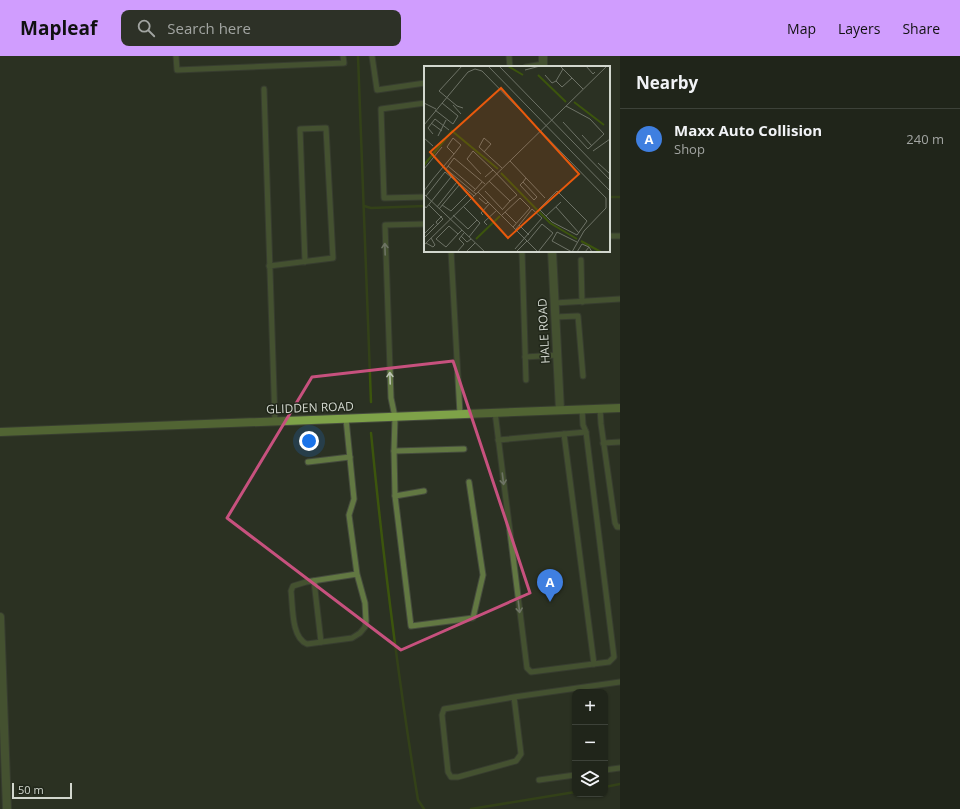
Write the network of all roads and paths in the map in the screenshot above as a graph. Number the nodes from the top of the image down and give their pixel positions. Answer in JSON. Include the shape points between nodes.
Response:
{"nodes":[{"id":1,"x":176,"y":56,"type":"edge"},
{"id":2,"x":343,"y":56,"type":"edge"},
{"id":3,"x":372,"y":56,"type":"edge"},
{"id":4,"x":509,"y":56,"type":"edge"},
{"id":5,"x":543,"y":62,"type":"edge"},
{"id":6,"x":510,"y":66,"type":"edge"},
{"id":7,"x":529,"y":66,"type":"edge"},
{"id":8,"x":424,"y":83,"type":"edge"},
{"id":9,"x":264,"y":89,"type":"dead end"},
{"id":10,"x":424,"y":103,"type":"edge"},
{"id":11,"x":424,"y":197,"type":"edge"},
{"id":12,"x":424,"y":224,"type":"edge"},
{"id":13,"x":451,"y":252,"type":"edge"},
{"id":14,"x":522,"y":252,"type":"edge"},
{"id":15,"x":552,"y":252,"type":"edge"},
{"id":16,"x":581,"y":260,"type":"dead end"},
{"id":17,"x":305,"y":262,"type":"junction"},
{"id":18,"x":269,"y":266,"type":"junction"},
{"id":19,"x":620,"y":299,"type":"edge"},
{"id":20,"x":582,"y":302,"type":"junction"},
{"id":21,"x":555,"y":303,"type":"junction"},
{"id":22,"x":555,"y":317,"type":"junction"},
{"id":23,"x":557,"y":355,"type":"junction"},
{"id":24,"x":525,"y":357,"type":"junction"},
{"id":25,"x":583,"y":376,"type":"dead end"},
{"id":26,"x":526,"y":380,"type":"dead end"},
{"id":27,"x":600,"y":408,"type":"junction"},
{"id":28,"x":620,"y":408,"type":"edge"},
{"id":29,"x":582,"y":409,"type":"junction"},
{"id":30,"x":560,"y":410,"type":"junction"},
{"id":31,"x":495,"y":412,"type":"junction"},
{"id":32,"x":460,"y":414,"type":"junction"},
{"id":33,"x":395,"y":417,"type":"junction"},
{"id":34,"x":346,"y":419,"type":"junction"},
{"id":35,"x":275,"y":422,"type":"junction"},
{"id":36,"x":0,"y":432,"type":"edge"},
{"id":37,"x":586,"y":432,"type":"junction"},
{"id":38,"x":564,"y":434,"type":"junction"},
{"id":39,"x":498,"y":440,"type":"junction"},
{"id":40,"x":620,"y":442,"type":"edge"},
{"id":41,"x":603,"y":443,"type":"junction"},
{"id":42,"x":464,"y":449,"type":"dead end"},
{"id":43,"x":394,"y":451,"type":"junction"},
{"id":44,"x":350,"y":457,"type":"junction"},
{"id":45,"x":308,"y":462,"type":"dead end"},
{"id":46,"x":469,"y":482,"type":"dead end"},
{"id":47,"x":424,"y":491,"type":"dead end"},
{"id":48,"x":395,"y":496,"type":"junction"},
{"id":49,"x":620,"y":527,"type":"edge"},
{"id":50,"x":357,"y":574,"type":"junction"},
{"id":51,"x":314,"y":581,"type":"junction"},
{"id":52,"x":0,"y":617,"type":"edge"},
{"id":53,"x":321,"y":642,"type":"junction"},
{"id":54,"x":594,"y":664,"type":"junction"},
{"id":55,"x":620,"y":682,"type":"edge"},
{"id":56,"x":514,"y":697,"type":"junction"},
{"id":57,"x":620,"y":768,"type":"edge"},
{"id":58,"x":608,"y":770,"type":"edge"},
{"id":59,"x":572,"y":775,"type":"edge"},
{"id":60,"x":539,"y":780,"type":"dead end"},
{"id":61,"x":7,"y":809,"type":"edge"}],
"edges":[{"from":1,"to":2,"type":"lane","via":[[177,70],[344,63]]},
{"from":3,"to":8,"type":"lane","via":[[377,90]]},
{"from":4,"to":6,"type":"lane"},
{"from":5,"to":7,"type":"lane"},
{"from":9,"to":18,"type":"lane"},
{"from":10,"to":11,"type":"lane","via":[[381,109],[384,198]]},
{"from":33,"to":12,"type":"lane","one_way":true,"via":[[390,398],[385,225]]},
{"from":13,"to":32,"type":"lane"},
{"from":14,"to":24,"type":"lane"},
{"from":15,"to":21,"type":"street","name":"HALE ROAD"},
{"from":16,"to":20,"type":"lane"},
{"from":17,"to":17,"type":"lane","via":[[333,258],[326,128],[300,130]]},
{"from":17,"to":18,"type":"lane"},
{"from":18,"to":35,"type":"lane"},
{"from":19,"to":20,"type":"lane"},
{"from":20,"to":21,"type":"lane"},
{"from":21,"to":22,"type":"street","name":"HALE ROAD"},
{"from":22,"to":23,"type":"street","name":"HALE ROAD"},
{"from":22,"to":25,"type":"lane","via":[[578,316]]},
{"from":23,"to":24,"type":"lane"},
{"from":23,"to":30,"type":"street","name":"HALE ROAD"},
{"from":24,"to":26,"type":"lane"},
{"from":27,"to":28,"type":"street","name":"GLIDDEN ROAD"},
{"from":27,"to":29,"type":"street","name":"GLIDDEN ROAD"},
{"from":27,"to":41,"type":"lane"},
{"from":29,"to":30,"type":"street","name":"GLIDDEN ROAD"},
{"from":29,"to":37,"type":"lane"},
{"from":30,"to":31,"type":"street","name":"GLIDDEN ROAD"},
{"from":31,"to":32,"type":"street","name":"GLIDDEN ROAD"},
{"from":31,"to":39,"type":"lane"},
{"from":32,"to":33,"type":"street","name":"GLIDDEN ROAD"},
{"from":33,"to":34,"type":"street","name":"GLIDDEN ROAD"},
{"from":33,"to":43,"type":"lane"},
{"from":34,"to":35,"type":"street","name":"GLIDDEN ROAD"},
{"from":34,"to":44,"type":"lane"},
{"from":35,"to":36,"type":"street","name":"GLIDDEN ROAD"},
{"from":37,"to":38,"type":"lane"},
{"from":37,"to":54,"type":"lane","via":[[614,657],[609,662]]},
{"from":38,"to":39,"type":"lane"},
{"from":38,"to":54,"type":"lane"},
{"from":39,"to":54,"type":"lane","one_way":true,"via":[[527,668],[531,672]]},
{"from":40,"to":41,"type":"lane"},
{"from":41,"to":49,"type":"lane","via":[[615,523]]},
{"from":42,"to":43,"type":"lane"},
{"from":43,"to":48,"type":"lane"},
{"from":44,"to":45,"type":"lane"},
{"from":44,"to":50,"type":"lane","via":[[354,499],[349,515]]},
{"from":46,"to":48,"type":"lane","via":[[483,575],[473,618],[412,626]]},
{"from":47,"to":48,"type":"lane"},
{"from":50,"to":51,"type":"lane"},
{"from":50,"to":53,"type":"lane","via":[[365,603],[365,627],[352,638]]},
{"from":51,"to":53,"type":"lane"},
{"from":51,"to":53,"type":"lane","via":[[292,586],[291,591],[298,637],[307,644]]},
{"from":52,"to":61,"type":"street"},
{"from":55,"to":56,"type":"lane"},
{"from":56,"to":56,"type":"lane","via":[[444,709],[442,715],[448,772],[451,777],[516,761],[521,754]]},
{"from":57,"to":58,"type":"lane"},
{"from":59,"to":60,"type":"lane"}]}
